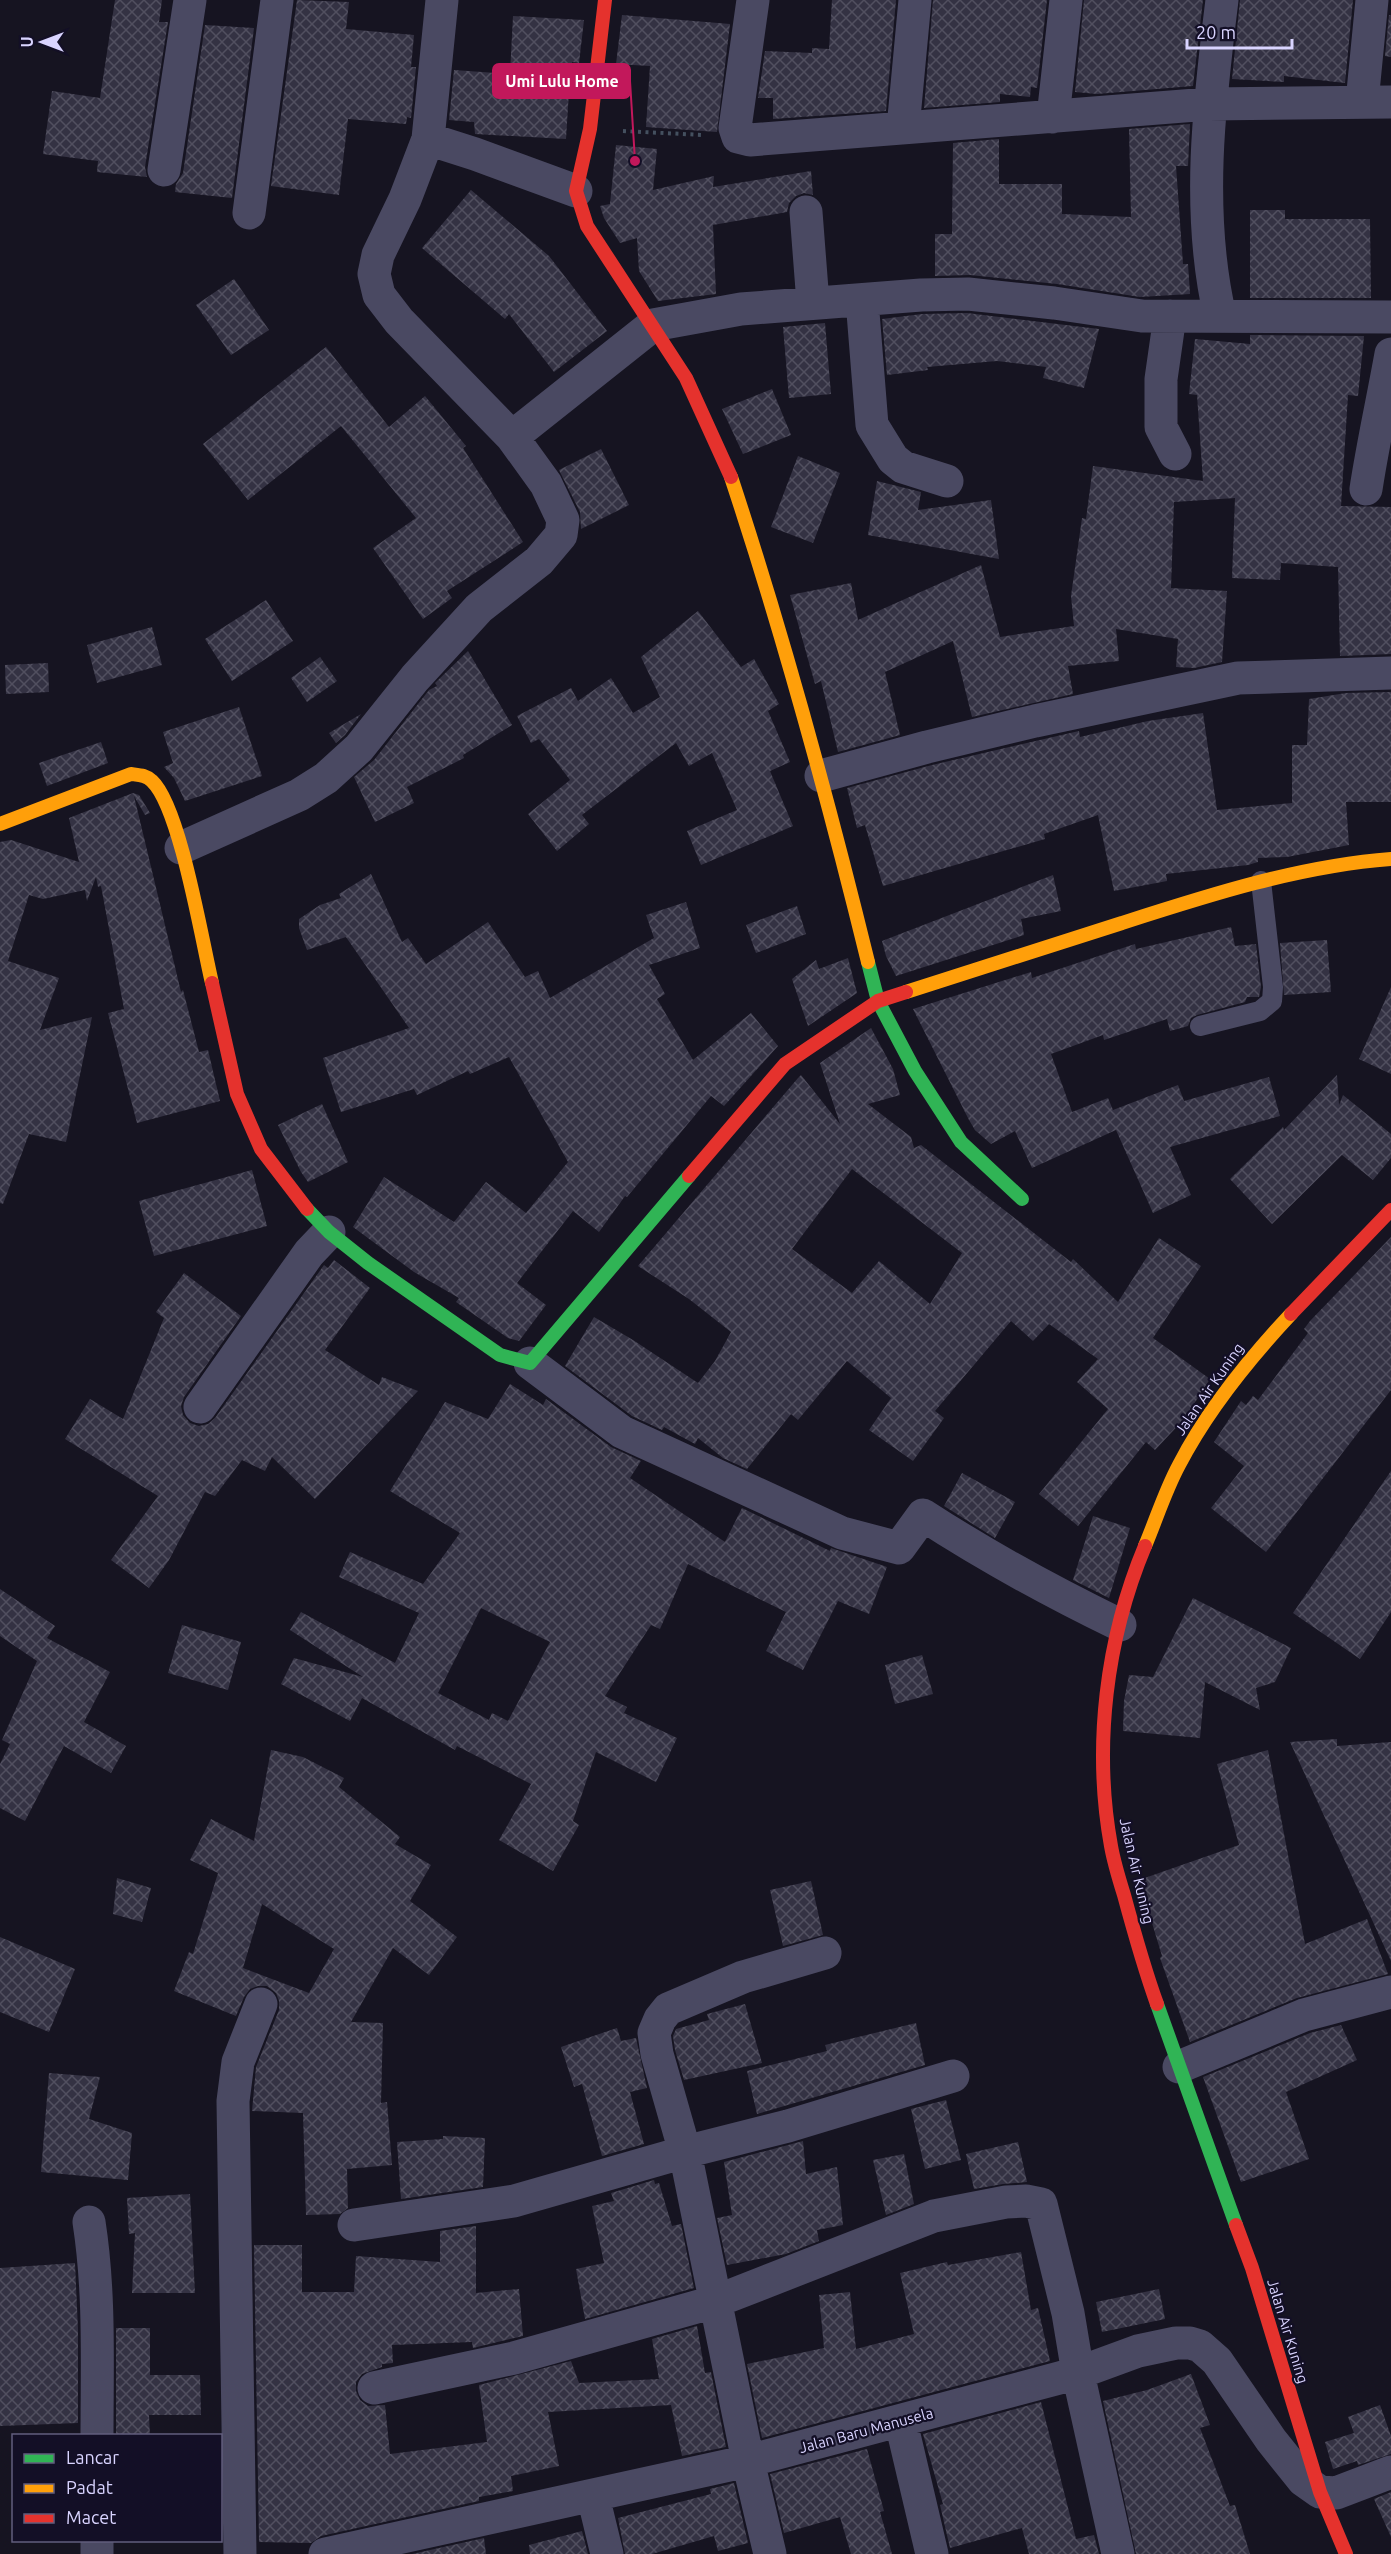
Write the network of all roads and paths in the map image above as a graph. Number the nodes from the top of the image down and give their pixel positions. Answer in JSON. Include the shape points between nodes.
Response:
{"nodes":[{"id":1,"x":190,"y":0,"type":"edge"},
{"id":2,"x":277,"y":0,"type":"edge"},
{"id":3,"x":442,"y":0,"type":"edge"},
{"id":4,"x":605,"y":0,"type":"edge"},
{"id":5,"x":753,"y":0,"type":"edge"},
{"id":6,"x":915,"y":0,"type":"edge"},
{"id":7,"x":1066,"y":0,"type":"edge"},
{"id":8,"x":1222,"y":0,"type":"edge"},
{"id":9,"x":1372,"y":0,"type":"edge"},
{"id":10,"x":1376,"y":102,"type":"edge"},
{"id":11,"x":1209,"y":104,"type":"junction"},
{"id":12,"x":1053,"y":117,"type":"junction"},
{"id":13,"x":903,"y":128,"type":"junction"},
{"id":14,"x":590,"y":129,"type":"junction"},
{"id":15,"x":738,"y":136,"type":"junction"},
{"id":16,"x":428,"y":140,"type":"junction"},
{"id":17,"x":164,"y":170,"type":"dead end"},
{"id":18,"x":576,"y":191,"type":"junction"},
{"id":19,"x":806,"y":212,"type":"dead end"},
{"id":20,"x":249,"y":213,"type":"dead end"},
{"id":21,"x":862,"y":300,"type":"junction"},
{"id":22,"x":813,"y":303,"type":"junction"},
{"id":23,"x":1170,"y":316,"type":"junction"},
{"id":24,"x":1220,"y":316,"type":"junction"},
{"id":25,"x":1391,"y":317,"type":"edge"},
{"id":26,"x":653,"y":325,"type":"junction"},
{"id":27,"x":1391,"y":354,"type":"edge"},
{"id":28,"x":512,"y":437,"type":"junction"},
{"id":29,"x":1175,"y":454,"type":"dead end"},
{"id":30,"x":948,"y":481,"type":"dead end"},
{"id":31,"x":1366,"y":489,"type":"dead end"},
{"id":32,"x":1391,"y":674,"type":"edge"},
{"id":33,"x":821,"y":776,"type":"junction"},
{"id":34,"x":0,"y":824,"type":"edge"},
{"id":35,"x":181,"y":848,"type":"junction"},
{"id":36,"x":1391,"y":860,"type":"edge"},
{"id":37,"x":1261,"y":881,"type":"junction"},
{"id":38,"x":878,"y":1001,"type":"junction"},
{"id":39,"x":1200,"y":1026,"type":"dead end"},
{"id":40,"x":1022,"y":1199,"type":"dead end"},
{"id":41,"x":1391,"y":1210,"type":"edge"},
{"id":42,"x":329,"y":1233,"type":"junction"},
{"id":43,"x":530,"y":1363,"type":"junction"},
{"id":44,"x":200,"y":1407,"type":"dead end"},
{"id":45,"x":1120,"y":1625,"type":"junction"},
{"id":46,"x":825,"y":1953,"type":"dead end"},
{"id":47,"x":1391,"y":1992,"type":"edge"},
{"id":48,"x":261,"y":2004,"type":"dead end"},
{"id":49,"x":1179,"y":2067,"type":"junction"},
{"id":50,"x":953,"y":2076,"type":"dead end"},
{"id":51,"x":685,"y":2152,"type":"junction"},
{"id":52,"x":88,"y":2223,"type":"dead end"},
{"id":53,"x":354,"y":2225,"type":"dead end"},
{"id":54,"x":714,"y":2302,"type":"junction"},
{"id":55,"x":1078,"y":2373,"type":"junction"},
{"id":56,"x":374,"y":2388,"type":"dead end"},
{"id":57,"x":902,"y":2422,"type":"junction"},
{"id":58,"x":97,"y":2434,"type":"edge"},
{"id":59,"x":748,"y":2461,"type":"junction"},
{"id":60,"x":1391,"y":2472,"type":"edge"},
{"id":61,"x":1328,"y":2493,"type":"junction"},
{"id":62,"x":593,"y":2496,"type":"junction"},
{"id":63,"x":445,"y":2542,"type":"edge"},
{"id":64,"x":240,"y":2554,"type":"edge"},
{"id":65,"x":325,"y":2554,"type":"edge"},
{"id":66,"x":607,"y":2554,"type":"edge"},
{"id":67,"x":770,"y":2554,"type":"edge"},
{"id":68,"x":932,"y":2554,"type":"edge"},
{"id":69,"x":1118,"y":2554,"type":"edge"},
{"id":70,"x":1346,"y":2554,"type":"edge"}],
"edges":[{"from":1,"to":17,"type":"street"},
{"from":2,"to":20,"type":"street"},
{"from":3,"to":16,"type":"street"},
{"from":4,"to":14,"type":"street"},
{"from":5,"to":15,"type":"street","via":[[739,90],[735,128]]},
{"from":6,"to":13,"type":"street"},
{"from":7,"to":12,"type":"street"},
{"from":8,"to":11,"type":"street"},
{"from":9,"to":10,"type":"street"},
{"from":10,"to":11,"type":"street"},
{"from":11,"to":12,"type":"street"},
{"from":11,"to":24,"type":"street","via":[[1209,244]]},
{"from":12,"to":13,"type":"street"},
{"from":13,"to":15,"type":"street","via":[[765,141]]},
{"from":14,"to":15,"type":"path"},
{"from":14,"to":18,"type":"street"},
{"from":16,"to":18,"type":"street","via":[[475,153]]},
{"from":16,"to":28,"type":"street","via":[[378,255],[374,274],[379,295],[399,321]]},
{"from":18,"to":26,"type":"street","via":[[587,225]]},
{"from":19,"to":22,"type":"street"},
{"from":21,"to":22,"type":"street"},
{"from":21,"to":23,"type":"street","via":[[968,294],[1142,316]]},
{"from":21,"to":30,"type":"street","via":[[872,424],[893,459],[903,467]]},
{"from":22,"to":26,"type":"street","via":[[741,309]]},
{"from":23,"to":24,"type":"street"},
{"from":23,"to":29,"type":"street","via":[[1161,380],[1161,427]]},
{"from":24,"to":25,"type":"street"},
{"from":26,"to":28,"type":"street"},
{"from":26,"to":33,"type":"street","via":[[686,378],[727,464],[771,597]]},
{"from":27,"to":31,"type":"street"},
{"from":28,"to":35,"type":"street","via":[[546,484],[563,520],[561,535],[552,548],[479,608],[415,678],[360,748],[326,778],[299,795]]},
{"from":32,"to":33,"type":"street","via":[[1238,678],[1035,721]]},
{"from":33,"to":38,"type":"street"},
{"from":34,"to":35,"type":"street","via":[[131,774],[146,776],[156,784]]},
{"from":35,"to":42,"type":"street","via":[[237,1094],[261,1149],[298,1200]]},
{"from":36,"to":37,"type":"street","via":[[1364,861]]},
{"from":37,"to":38,"type":"street"},
{"from":37,"to":39,"type":"lane","via":[[1272,1001],[1260,1011]]},
{"from":38,"to":40,"type":"street","via":[[915,1071],[962,1142]]},
{"from":38,"to":43,"type":"street","via":[[786,1064]]},
{"from":41,"to":45,"type":"street","name":"Jalan Air Kuning","via":[[1253,1354],[1197,1433],[1178,1466],[1142,1553]]},
{"from":42,"to":43,"type":"street","via":[[500,1355]]},
{"from":42,"to":44,"type":"street","via":[[309,1253]]},
{"from":43,"to":45,"type":"street","via":[[622,1432],[842,1533],[899,1548],[923,1515],[1051,1591]]},
{"from":45,"to":49,"type":"street","name":"Jalan Air Kuning","via":[[1105,1699],[1104,1786],[1111,1847],[1142,1964]]},
{"from":46,"to":51,"type":"street","via":[[743,1977],[668,2009],[660,2019],[654,2033],[657,2054]]},
{"from":47,"to":49,"type":"street","via":[[1304,2015]]},
{"from":48,"to":64,"type":"street","via":[[238,2062],[232,2124]]},
{"from":49,"to":61,"type":"street","name":"Jalan Air Kuning"},
{"from":50,"to":51,"type":"street","via":[[788,2127]]},
{"from":51,"to":53,"type":"street","via":[[514,2201]]},
{"from":51,"to":54,"type":"street"},
{"from":52,"to":58,"type":"street","via":[[97,2308]]},
{"from":54,"to":55,"type":"street","via":[[933,2216],[1026,2201],[1041,2204],[1068,2313]]},
{"from":54,"to":56,"type":"street","via":[[514,2358]]},
{"from":54,"to":59,"type":"street"},
{"from":55,"to":57,"type":"street","name":"Jalan Baru Manusela"},
{"from":55,"to":61,"type":"street","name":"Jalan Baru Manusela","via":[[1138,2351],[1166,2345],[1200,2346],[1217,2361],[1303,2480]]},
{"from":55,"to":69,"type":"street"},
{"from":57,"to":59,"type":"street","name":"Jalan Baru Manusela"},
{"from":57,"to":68,"type":"street"},
{"from":59,"to":62,"type":"street","name":"Jalan Baru Manusela"},
{"from":59,"to":67,"type":"street"},
{"from":60,"to":61,"type":"street"},
{"from":61,"to":70,"type":"street","name":"Jalan Air Kuning"},
{"from":62,"to":63,"type":"street","name":"Jalan Baru Manusela"},
{"from":62,"to":66,"type":"street"},
{"from":63,"to":65,"type":"street","name":"Jalan Baru Manusela"}]}
